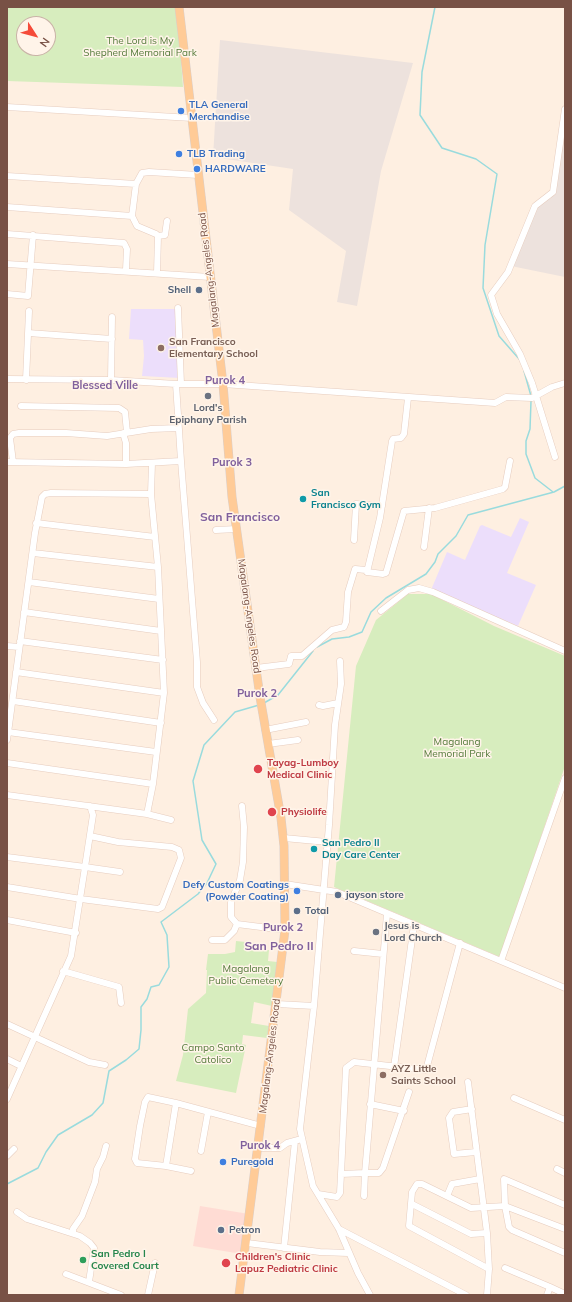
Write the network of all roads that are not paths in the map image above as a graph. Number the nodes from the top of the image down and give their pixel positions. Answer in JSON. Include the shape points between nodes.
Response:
{"nodes":[{"id":1,"x":180,"y":7,"type":"edge"},
{"id":2,"x":7,"y":107,"type":"edge"},
{"id":3,"x":565,"y":109,"type":"edge"},
{"id":4,"x":192,"y":118,"type":"junction"},
{"id":5,"x":198,"y":175,"type":"junction"},
{"id":6,"x":7,"y":176,"type":"edge"},
{"id":7,"x":136,"y":184,"type":"junction"},
{"id":8,"x":7,"y":207,"type":"edge"},
{"id":9,"x":132,"y":216,"type":"junction"},
{"id":10,"x":167,"y":221,"type":"dead end"},
{"id":11,"x":7,"y":234,"type":"edge"},
{"id":12,"x":33,"y":235,"type":"junction"},
{"id":13,"x":158,"y":236,"type":"junction"},
{"id":14,"x":7,"y":264,"type":"edge"},
{"id":15,"x":30,"y":266,"type":"junction"},
{"id":16,"x":126,"y":270,"type":"junction"},
{"id":17,"x":157,"y":273,"type":"junction"},
{"id":18,"x":210,"y":277,"type":"junction"},
{"id":19,"x":7,"y":294,"type":"edge"},
{"id":20,"x":178,"y":308,"type":"dead end"},
{"id":21,"x":29,"y":311,"type":"dead end"},
{"id":22,"x":112,"y":317,"type":"dead end"},
{"id":23,"x":28,"y":333,"type":"junction"},
{"id":24,"x":112,"y":339,"type":"junction"},
{"id":25,"x":7,"y":379,"type":"edge"},
{"id":26,"x":26,"y":380,"type":"junction"},
{"id":27,"x":111,"y":380,"type":"junction"},
{"id":28,"x":565,"y":383,"type":"edge"},
{"id":29,"x":179,"y":384,"type":"junction"},
{"id":30,"x":223,"y":384,"type":"junction"},
{"id":31,"x":535,"y":396,"type":"junction"},
{"id":32,"x":408,"y":398,"type":"junction"},
{"id":33,"x":21,"y":406,"type":"dead end"},
{"id":34,"x":178,"y":428,"type":"junction"},
{"id":35,"x":125,"y":433,"type":"junction"},
{"id":36,"x":555,"y":457,"type":"dead end"},
{"id":37,"x":181,"y":461,"type":"junction"},
{"id":38,"x":510,"y":461,"type":"dead end"},
{"id":39,"x":10,"y":462,"type":"edge"},
{"id":40,"x":152,"y":463,"type":"junction"},
{"id":41,"x":126,"y":464,"type":"junction"},
{"id":42,"x":151,"y":494,"type":"junction"},
{"id":43,"x":382,"y":506,"type":"junction"},
{"id":44,"x":429,"y":508,"type":"junction"},
{"id":45,"x":36,"y":523,"type":"junction"},
{"id":46,"x":237,"y":529,"type":"junction"},
{"id":47,"x":216,"y":530,"type":"dead end"},
{"id":48,"x":155,"y":537,"type":"junction"},
{"id":49,"x":354,"y":540,"type":"dead end"},
{"id":50,"x":424,"y":547,"type":"dead end"},
{"id":51,"x":32,"y":553,"type":"junction"},
{"id":52,"x":158,"y":567,"type":"junction"},
{"id":53,"x":366,"y":570,"type":"junction"},
{"id":54,"x":29,"y":582,"type":"junction"},
{"id":55,"x":159,"y":599,"type":"junction"},
{"id":56,"x":381,"y":611,"type":"dead end"},
{"id":57,"x":24,"y":612,"type":"junction"},
{"id":58,"x":161,"y":631,"type":"junction"},
{"id":59,"x":20,"y":644,"type":"junction"},
{"id":60,"x":7,"y":646,"type":"edge"},
{"id":61,"x":565,"y":651,"type":"edge"},
{"id":62,"x":163,"y":660,"type":"junction"},
{"id":63,"x":340,"y":661,"type":"dead end"},
{"id":64,"x":256,"y":668,"type":"junction"},
{"id":65,"x":16,"y":672,"type":"junction"},
{"id":66,"x":164,"y":692,"type":"junction"},
{"id":67,"x":13,"y":701,"type":"junction"},
{"id":68,"x":338,"y":702,"type":"junction"},
{"id":69,"x":319,"y":705,"type":"dead end"},
{"id":70,"x":214,"y":720,"type":"dead end"},
{"id":71,"x":306,"y":722,"type":"dead end"},
{"id":72,"x":161,"y":723,"type":"junction"},
{"id":73,"x":265,"y":730,"type":"junction"},
{"id":74,"x":8,"y":732,"type":"junction"},
{"id":75,"x":7,"y":740,"type":"edge"},
{"id":76,"x":298,"y":740,"type":"dead end"},
{"id":77,"x":268,"y":744,"type":"junction"},
{"id":78,"x":156,"y":752,"type":"junction"},
{"id":79,"x":7,"y":763,"type":"edge"},
{"id":80,"x":565,"y":778,"type":"edge"},
{"id":81,"x":153,"y":784,"type":"junction"},
{"id":82,"x":7,"y":795,"type":"edge"},
{"id":83,"x":90,"y":806,"type":"junction"},
{"id":84,"x":242,"y":806,"type":"dead end"},
{"id":85,"x":147,"y":814,"type":"junction"},
{"id":86,"x":171,"y":820,"type":"dead end"},
{"id":87,"x":90,"y":836,"type":"junction"},
{"id":88,"x":284,"y":838,"type":"junction"},
{"id":89,"x":327,"y":842,"type":"junction"},
{"id":90,"x":7,"y":857,"type":"edge"},
{"id":91,"x":86,"y":867,"type":"junction"},
{"id":92,"x":120,"y":872,"type":"dead end"},
{"id":93,"x":285,"y":884,"type":"junction"},
{"id":94,"x":7,"y":887,"type":"edge"},
{"id":95,"x":323,"y":889,"type":"junction"},
{"id":96,"x":81,"y":899,"type":"junction"},
{"id":97,"x":387,"y":914,"type":"junction"},
{"id":98,"x":7,"y":920,"type":"edge"},
{"id":99,"x":237,"y":924,"type":"junction"},
{"id":100,"x":414,"y":925,"type":"junction"},
{"id":101,"x":285,"y":930,"type":"junction"},
{"id":102,"x":76,"y":933,"type":"junction"},
{"id":103,"x":212,"y":940,"type":"dead end"},
{"id":104,"x":460,"y":944,"type":"junction"},
{"id":105,"x":354,"y":951,"type":"dead end"},
{"id":106,"x":384,"y":954,"type":"junction"},
{"id":107,"x":501,"y":961,"type":"junction"},
{"id":108,"x":64,"y":971,"type":"junction"},
{"id":109,"x":565,"y":988,"type":"edge"},
{"id":110,"x":121,"y":1003,"type":"dead end"},
{"id":111,"x":276,"y":1004,"type":"junction"},
{"id":112,"x":314,"y":1006,"type":"junction"},
{"id":113,"x":7,"y":1024,"type":"edge"},
{"id":114,"x":34,"y":1036,"type":"junction"},
{"id":115,"x":7,"y":1059,"type":"edge"},
{"id":116,"x":373,"y":1064,"type":"junction"},
{"id":117,"x":105,"y":1065,"type":"dead end"},
{"id":118,"x":21,"y":1066,"type":"junction"},
{"id":119,"x":394,"y":1067,"type":"junction"},
{"id":120,"x":468,"y":1082,"type":"dead end"},
{"id":121,"x":9,"y":1092,"type":"edge"},
{"id":122,"x":409,"y":1092,"type":"dead end"},
{"id":123,"x":514,"y":1098,"type":"dead end"},
{"id":124,"x":7,"y":1099,"type":"edge"},
{"id":125,"x":176,"y":1103,"type":"junction"},
{"id":126,"x":370,"y":1104,"type":"junction"},
{"id":127,"x":472,"y":1108,"type":"junction"},
{"id":128,"x":404,"y":1111,"type":"junction"},
{"id":129,"x":208,"y":1112,"type":"junction"},
{"id":130,"x":565,"y":1120,"type":"edge"},
{"id":131,"x":261,"y":1126,"type":"junction"},
{"id":132,"x":298,"y":1140,"type":"junction"},
{"id":133,"x":106,"y":1146,"type":"dead end"},
{"id":134,"x":258,"y":1148,"type":"junction"},
{"id":135,"x":14,"y":1149,"type":"dead end"},
{"id":136,"x":201,"y":1151,"type":"dead end"},
{"id":137,"x":476,"y":1152,"type":"junction"},
{"id":138,"x":7,"y":1156,"type":"edge"},
{"id":139,"x":166,"y":1166,"type":"junction"},
{"id":140,"x":557,"y":1169,"type":"dead end"},
{"id":141,"x":191,"y":1171,"type":"dead end"},
{"id":142,"x":365,"y":1173,"type":"junction"},
{"id":143,"x":565,"y":1173,"type":"edge"},
{"id":144,"x":341,"y":1174,"type":"junction"},
{"id":145,"x":480,"y":1180,"type":"junction"},
{"id":146,"x":318,"y":1194,"type":"junction"},
{"id":147,"x":364,"y":1196,"type":"dead end"},
{"id":148,"x":447,"y":1196,"type":"junction"},
{"id":149,"x":412,"y":1204,"type":"junction"},
{"id":150,"x":565,"y":1205,"type":"edge"},
{"id":151,"x":506,"y":1206,"type":"junction"},
{"id":152,"x":483,"y":1208,"type":"junction"},
{"id":153,"x":17,"y":1212,"type":"dead end"},
{"id":154,"x":339,"y":1229,"type":"junction"},
{"id":155,"x":565,"y":1229,"type":"edge"},
{"id":156,"x":73,"y":1233,"type":"junction"},
{"id":157,"x":487,"y":1233,"type":"junction"},
{"id":158,"x":247,"y":1243,"type":"junction"},
{"id":159,"x":284,"y":1248,"type":"junction"},
{"id":160,"x":348,"y":1253,"type":"junction"},
{"id":161,"x":565,"y":1253,"type":"edge"},
{"id":162,"x":155,"y":1262,"type":"dead end"},
{"id":163,"x":505,"y":1268,"type":"dead end"},
{"id":164,"x":489,"y":1269,"type":"junction"},
{"id":165,"x":66,"y":1274,"type":"dead end"},
{"id":166,"x":89,"y":1282,"type":"junction"},
{"id":167,"x":550,"y":1287,"type":"junction"},
{"id":168,"x":565,"y":1294,"type":"edge"},
{"id":169,"x":121,"y":1295,"type":"edge"},
{"id":170,"x":148,"y":1295,"type":"edge"},
{"id":171,"x":239,"y":1295,"type":"edge"},
{"id":172,"x":370,"y":1295,"type":"edge"},
{"id":173,"x":466,"y":1295,"type":"edge"},
{"id":174,"x":487,"y":1295,"type":"edge"},
{"id":175,"x":547,"y":1295,"type":"edge"}],
"edges":[{"from":1,"to":4,"type":"main road","name":"Magalang-Angeles Road"},
{"from":2,"to":4,"type":"street"},
{"from":3,"to":31,"type":"street","via":[[553,192],[535,206],[508,272],[491,295],[497,314],[520,354]]},
{"from":4,"to":5,"type":"main road","name":"Magalang-Angeles Road"},
{"from":5,"to":7,"type":"street","via":[[142,173]]},
{"from":5,"to":18,"type":"main road","name":"Magalang-Angeles Road"},
{"from":6,"to":7,"type":"street"},
{"from":7,"to":9,"type":"street"},
{"from":8,"to":9,"type":"street"},
{"from":9,"to":13,"type":"street","via":[[137,226]]},
{"from":10,"to":13,"type":"street","via":[[165,235]]},
{"from":11,"to":12,"type":"street"},
{"from":12,"to":15,"type":"street"},
{"from":12,"to":16,"type":"street","via":[[124,243],[127,249]]},
{"from":13,"to":17,"type":"street"},
{"from":14,"to":15,"type":"street"},
{"from":15,"to":16,"type":"street"},
{"from":15,"to":19,"type":"street","via":[[28,296]]},
{"from":16,"to":17,"type":"street"},
{"from":17,"to":18,"type":"street"},
{"from":18,"to":30,"type":"main road","name":"Magalang-Angeles Road"},
{"from":20,"to":29,"type":"street"},
{"from":21,"to":23,"type":"street"},
{"from":22,"to":24,"type":"street"},
{"from":23,"to":24,"type":"street"},
{"from":23,"to":26,"type":"street"},
{"from":24,"to":27,"type":"street"},
{"from":25,"to":26,"type":"street"},
{"from":26,"to":27,"type":"street"},
{"from":27,"to":29,"type":"street"},
{"from":28,"to":31,"type":"street"},
{"from":29,"to":30,"type":"street"},
{"from":29,"to":34,"type":"street"},
{"from":30,"to":32,"type":"street"},
{"from":30,"to":46,"type":"main road","name":"Magalang-Angeles Road"},
{"from":31,"to":32,"type":"street","via":[[528,399],[506,397],[495,403]]},
{"from":31,"to":36,"type":"street"},
{"from":32,"to":43,"type":"street","via":[[404,434],[400,439],[392,440]]},
{"from":33,"to":35,"type":"street","via":[[119,408],[125,412]]},
{"from":34,"to":35,"type":"street"},
{"from":34,"to":37,"type":"street"},
{"from":35,"to":39,"type":"street","via":[[107,436],[25,432],[13,434],[10,441]]},
{"from":35,"to":41,"type":"street"},
{"from":37,"to":40,"type":"street"},
{"from":37,"to":70,"type":"street","via":[[197,687]]},
{"from":38,"to":44,"type":"street","via":[[503,489]]},
{"from":39,"to":41,"type":"street"},
{"from":40,"to":41,"type":"street"},
{"from":40,"to":42,"type":"street"},
{"from":42,"to":45,"type":"street","via":[[51,492],[45,494],[40,502]]},
{"from":42,"to":48,"type":"street"},
{"from":43,"to":49,"type":"street","via":[[356,504]]},
{"from":43,"to":53,"type":"street"},
{"from":44,"to":50,"type":"street"},
{"from":44,"to":53,"type":"street","via":[[402,512],[386,573]]},
{"from":45,"to":48,"type":"street"},
{"from":45,"to":51,"type":"street"},
{"from":46,"to":47,"type":"street"},
{"from":46,"to":64,"type":"main road","name":"Magalang-Angeles Road"},
{"from":48,"to":52,"type":"street"},
{"from":51,"to":52,"type":"street"},
{"from":51,"to":54,"type":"street"},
{"from":52,"to":55,"type":"street"},
{"from":53,"to":64,"type":"street","via":[[355,569],[348,592],[344,627],[332,630],[302,656],[290,656],[289,664]]},
{"from":54,"to":55,"type":"street"},
{"from":54,"to":57,"type":"street"},
{"from":55,"to":58,"type":"street"},
{"from":56,"to":61,"type":"street","via":[[408,590],[419,588]]},
{"from":57,"to":58,"type":"street"},
{"from":57,"to":59,"type":"street"},
{"from":58,"to":62,"type":"street"},
{"from":59,"to":60,"type":"street"},
{"from":59,"to":62,"type":"street"},
{"from":59,"to":65,"type":"street"},
{"from":62,"to":66,"type":"street"},
{"from":63,"to":68,"type":"street"},
{"from":64,"to":73,"type":"main road","name":"Magalang-Angeles Road"},
{"from":65,"to":66,"type":"street"},
{"from":65,"to":67,"type":"street"},
{"from":66,"to":72,"type":"street"},
{"from":67,"to":72,"type":"street"},
{"from":67,"to":74,"type":"street"},
{"from":68,"to":69,"type":"street"},
{"from":68,"to":89,"type":"street"},
{"from":71,"to":73,"type":"street"},
{"from":72,"to":78,"type":"street"},
{"from":73,"to":77,"type":"main road","name":"Magalang-Angeles Road"},
{"from":74,"to":75,"type":"street"},
{"from":74,"to":78,"type":"street"},
{"from":76,"to":77,"type":"street"},
{"from":77,"to":88,"type":"main road","name":"Magalang-Angeles Road"},
{"from":78,"to":81,"type":"street"},
{"from":79,"to":81,"type":"street"},
{"from":80,"to":107,"type":"street"},
{"from":81,"to":85,"type":"street"},
{"from":82,"to":83,"type":"street"},
{"from":83,"to":85,"type":"street"},
{"from":83,"to":87,"type":"street","via":[[93,815]]},
{"from":84,"to":99,"type":"street","via":[[243,862],[240,880],[230,907],[231,917]]},
{"from":85,"to":86,"type":"street"},
{"from":87,"to":91,"type":"street"},
{"from":87,"to":96,"type":"street","via":[[118,842],[172,847],[180,852],[181,858],[166,902],[161,908]]},
{"from":88,"to":89,"type":"street"},
{"from":88,"to":93,"type":"main road","name":"Magalang-Angeles Road"},
{"from":89,"to":95,"type":"street"},
{"from":90,"to":91,"type":"street"},
{"from":91,"to":92,"type":"street"},
{"from":91,"to":96,"type":"street"},
{"from":93,"to":95,"type":"street"},
{"from":93,"to":101,"type":"main road","name":"Magalang-Angeles Road"},
{"from":94,"to":96,"type":"street"},
{"from":95,"to":97,"type":"street"},
{"from":95,"to":112,"type":"street"},
{"from":96,"to":102,"type":"street"},
{"from":97,"to":100,"type":"street"},
{"from":97,"to":106,"type":"street"},
{"from":98,"to":102,"type":"street"},
{"from":99,"to":101,"type":"street"},
{"from":99,"to":103,"type":"street","via":[[225,940]]},
{"from":100,"to":104,"type":"street"},
{"from":100,"to":119,"type":"street"},
{"from":101,"to":111,"type":"main road","name":"Magalang-Angeles Road"},
{"from":102,"to":108,"type":"street","via":[[71,956]]},
{"from":104,"to":107,"type":"street"},
{"from":104,"to":119,"type":"street","via":[[428,1068],[424,1071]]},
{"from":105,"to":106,"type":"street"},
{"from":106,"to":116,"type":"street"},
{"from":107,"to":109,"type":"street"},
{"from":108,"to":110,"type":"street","via":[[119,987]]},
{"from":108,"to":114,"type":"street"},
{"from":111,"to":112,"type":"street"},
{"from":111,"to":131,"type":"main road","name":"Magalang-Angeles Road"},
{"from":112,"to":132,"type":"street"},
{"from":113,"to":114,"type":"street"},
{"from":114,"to":117,"type":"street","via":[[89,1062]]},
{"from":114,"to":118,"type":"street"},
{"from":115,"to":118,"type":"street"},
{"from":116,"to":119,"type":"street"},
{"from":116,"to":126,"type":"street"},
{"from":116,"to":144,"type":"street","via":[[354,1062],[346,1068]]},
{"from":118,"to":121,"type":"street"},
{"from":120,"to":127,"type":"street"},
{"from":121,"to":124,"type":"street"},
{"from":122,"to":128,"type":"street"},
{"from":123,"to":130,"type":"street"},
{"from":125,"to":129,"type":"street"},
{"from":125,"to":139,"type":"street"},
{"from":125,"to":139,"type":"street","via":[[151,1097],[146,1099],[136,1155],[136,1161],[140,1164]]},
{"from":126,"to":128,"type":"street"},
{"from":126,"to":142,"type":"street"},
{"from":127,"to":137,"type":"street"},
{"from":127,"to":137,"type":"street","via":[[453,1112],[449,1118],[454,1154]]},
{"from":128,"to":142,"type":"street","via":[[384,1168],[379,1173]]},
{"from":129,"to":131,"type":"street"},
{"from":129,"to":136,"type":"street"},
{"from":131,"to":134,"type":"main road","name":"Magalang-Angeles Road"},
{"from":132,"to":134,"type":"street","via":[[280,1148]]},
{"from":132,"to":146,"type":"street","via":[[306,1151],[311,1179]]},
{"from":132,"to":159,"type":"street"},
{"from":133,"to":156,"type":"street","via":[[95,1182]]},
{"from":134,"to":158,"type":"main road","name":"Magalang-Angeles Road"},
{"from":135,"to":138,"type":"street"},
{"from":137,"to":145,"type":"street"},
{"from":139,"to":141,"type":"street"},
{"from":140,"to":143,"type":"street"},
{"from":142,"to":144,"type":"street"},
{"from":142,"to":147,"type":"street"},
{"from":144,"to":146,"type":"street","via":[[338,1197]]},
{"from":145,"to":148,"type":"street","via":[[452,1184]]},
{"from":145,"to":152,"type":"street"},
{"from":146,"to":154,"type":"street"},
{"from":148,"to":149,"type":"street","via":[[419,1183],[412,1192]]},
{"from":148,"to":152,"type":"street","via":[[471,1208]]},
{"from":149,"to":157,"type":"street","via":[[471,1234]]},
{"from":149,"to":164,"type":"street","via":[[408,1225],[411,1228]]},
{"from":150,"to":151,"type":"street","via":[[504,1179]]},
{"from":151,"to":152,"type":"street"},
{"from":151,"to":155,"type":"street"},
{"from":151,"to":161,"type":"street","via":[[509,1227],[512,1230]]},
{"from":152,"to":157,"type":"street"},
{"from":153,"to":156,"type":"street","via":[[27,1219]]},
{"from":154,"to":160,"type":"street"},
{"from":154,"to":173,"type":"street"},
{"from":156,"to":166,"type":"street","via":[[85,1239],[94,1248]]},
{"from":157,"to":164,"type":"street"},
{"from":158,"to":159,"type":"street"},
{"from":158,"to":171,"type":"main road","name":"Magalang-Angeles Road"},
{"from":159,"to":160,"type":"street"},
{"from":160,"to":172,"type":"street"},
{"from":162,"to":170,"type":"street"},
{"from":163,"to":167,"type":"street"},
{"from":164,"to":174,"type":"street"},
{"from":165,"to":166,"type":"street"},
{"from":166,"to":169,"type":"street"},
{"from":167,"to":168,"type":"street"},
{"from":167,"to":175,"type":"street"}]}
